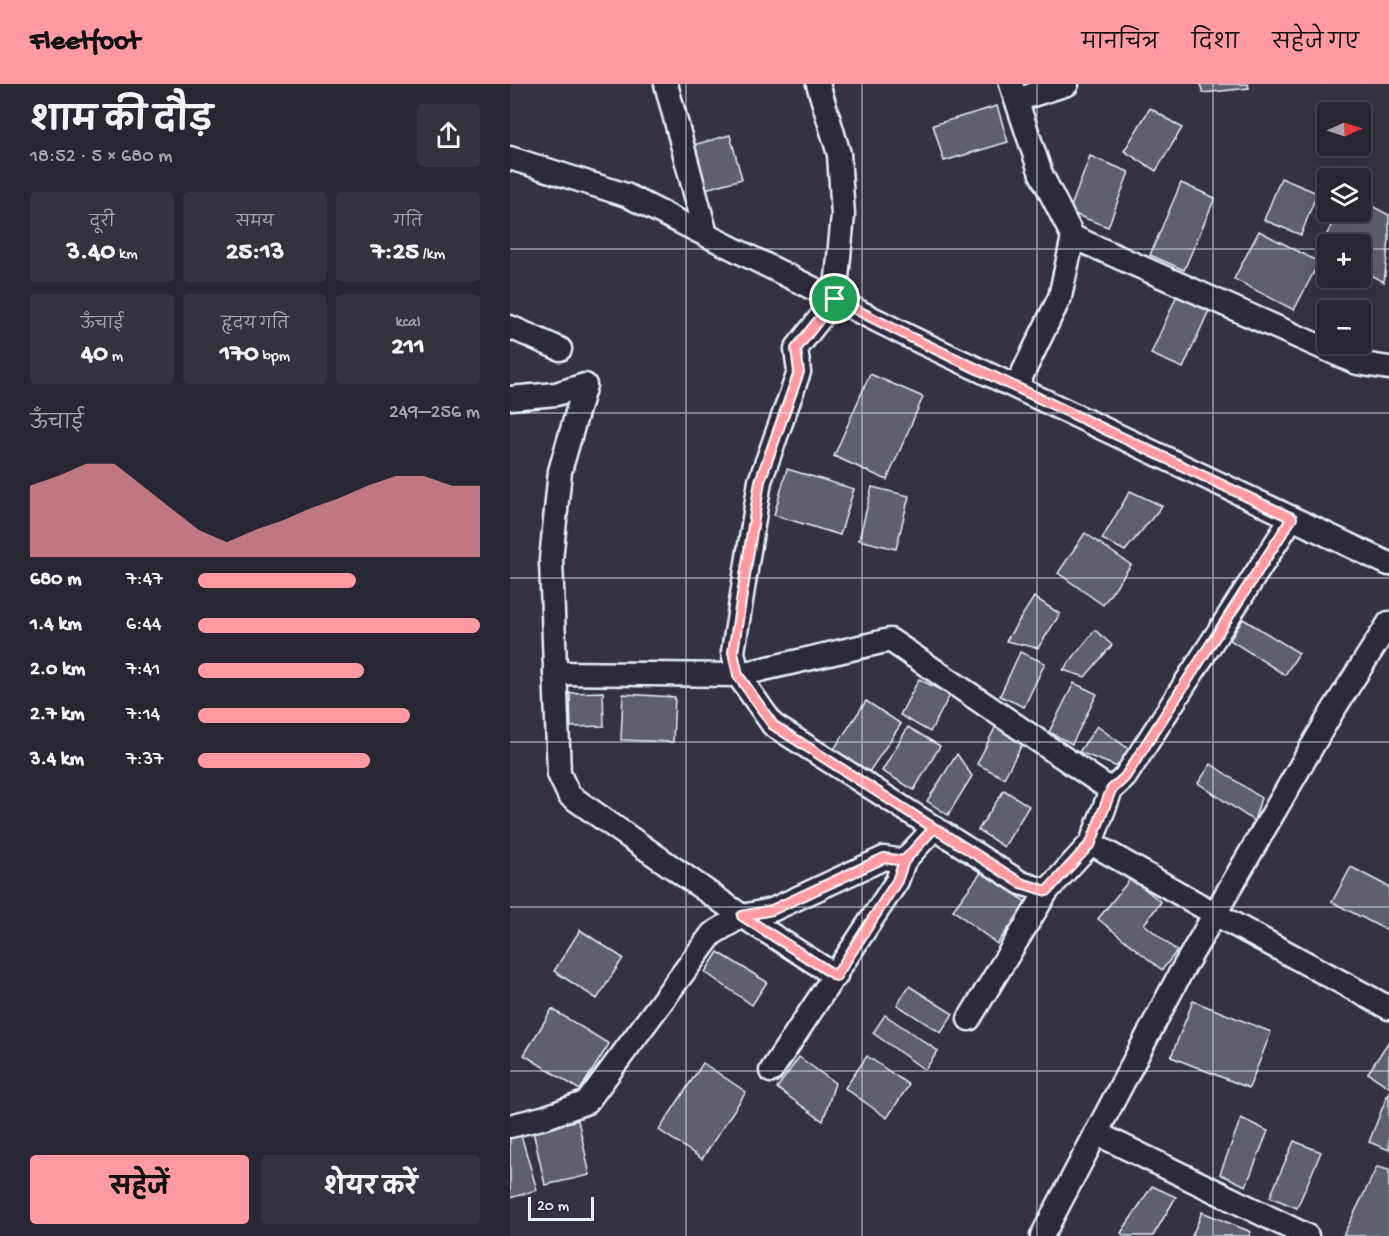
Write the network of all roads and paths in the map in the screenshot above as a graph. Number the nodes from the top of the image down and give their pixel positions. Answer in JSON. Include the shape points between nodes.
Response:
{"nodes":[{"id":1,"x":666,"y":84,"type":"edge"},
{"id":2,"x":818,"y":84,"type":"edge"},
{"id":3,"x":1067,"y":84,"type":"edge"},
{"id":4,"x":1014,"y":92,"type":"edge"},
{"id":5,"x":510,"y":158,"type":"edge"},
{"id":6,"x":706,"y":234,"type":"junction"},
{"id":7,"x":1073,"y":237,"type":"junction"},
{"id":8,"x":835,"y":299,"type":"junction"},
{"id":9,"x":510,"y":327,"type":"edge"},
{"id":10,"x":560,"y":349,"type":"dead end"},
{"id":11,"x":1389,"y":368,"type":"edge"},
{"id":12,"x":1016,"y":387,"type":"junction"},
{"id":13,"x":510,"y":398,"type":"edge"},
{"id":14,"x":1292,"y":518,"type":"junction"},
{"id":15,"x":1389,"y":564,"type":"edge"},
{"id":16,"x":1389,"y":623,"type":"edge"},
{"id":17,"x":555,"y":673,"type":"junction"},
{"id":18,"x":738,"y":675,"type":"junction"},
{"id":19,"x":1111,"y":790,"type":"junction"},
{"id":20,"x":934,"y":828,"type":"junction"},
{"id":21,"x":1091,"y":843,"type":"junction"},
{"id":22,"x":904,"y":861,"type":"junction"},
{"id":23,"x":1047,"y":891,"type":"junction"},
{"id":24,"x":1215,"y":915,"type":"junction"},
{"id":25,"x":742,"y":916,"type":"junction"},
{"id":26,"x":836,"y":976,"type":"junction"},
{"id":27,"x":1389,"y":1008,"type":"edge"},
{"id":28,"x":969,"y":1019,"type":"dead end"},
{"id":29,"x":771,"y":1071,"type":"dead end"},
{"id":30,"x":510,"y":1126,"type":"edge"},
{"id":31,"x":1096,"y":1133,"type":"junction"},
{"id":32,"x":1042,"y":1236,"type":"edge"},
{"id":33,"x":1307,"y":1236,"type":"edge"}],
"edges":[{"from":1,"to":6,"type":"street"},
{"from":2,"to":8,"type":"street","via":[[839,154],[843,215]]},
{"from":3,"to":4,"type":"street"},
{"from":4,"to":7,"type":"street","via":[[1041,174]]},
{"from":5,"to":6,"type":"street","via":[[626,195]]},
{"from":6,"to":8,"type":"street"},
{"from":7,"to":11,"type":"street","via":[[1358,363]]},
{"from":7,"to":12,"type":"street","via":[[1059,297]]},
{"from":8,"to":12,"type":"street"},
{"from":8,"to":18,"type":"street","via":[[796,349],[799,372],[760,481],[733,652]]},
{"from":9,"to":10,"type":"street"},
{"from":12,"to":14,"type":"street"},
{"from":13,"to":17,"type":"street","via":[[556,394],[585,385],[561,471],[551,560]]},
{"from":14,"to":15,"type":"street"},
{"from":14,"to":19,"type":"street","via":[[1125,777]]},
{"from":16,"to":24,"type":"street","via":[[1332,712]]},
{"from":17,"to":18,"type":"street"},
{"from":17,"to":25,"type":"street","via":[[559,774],[569,795]]},
{"from":18,"to":19,"type":"street","via":[[890,640]]},
{"from":18,"to":20,"type":"street","via":[[773,725]]},
{"from":19,"to":21,"type":"street"},
{"from":20,"to":22,"type":"street"},
{"from":20,"to":23,"type":"street","via":[[1021,883]]},
{"from":21,"to":23,"type":"street"},
{"from":21,"to":24,"type":"street"},
{"from":22,"to":25,"type":"street","via":[[884,858],[772,910]]},
{"from":22,"to":26,"type":"street","via":[[897,881]]},
{"from":23,"to":28,"type":"street"},
{"from":24,"to":27,"type":"street"},
{"from":24,"to":31,"type":"street"},
{"from":25,"to":26,"type":"street"},
{"from":25,"to":30,"type":"street","via":[[712,934],[587,1102]]},
{"from":26,"to":29,"type":"street"},
{"from":31,"to":32,"type":"street"},
{"from":31,"to":33,"type":"street"}]}
